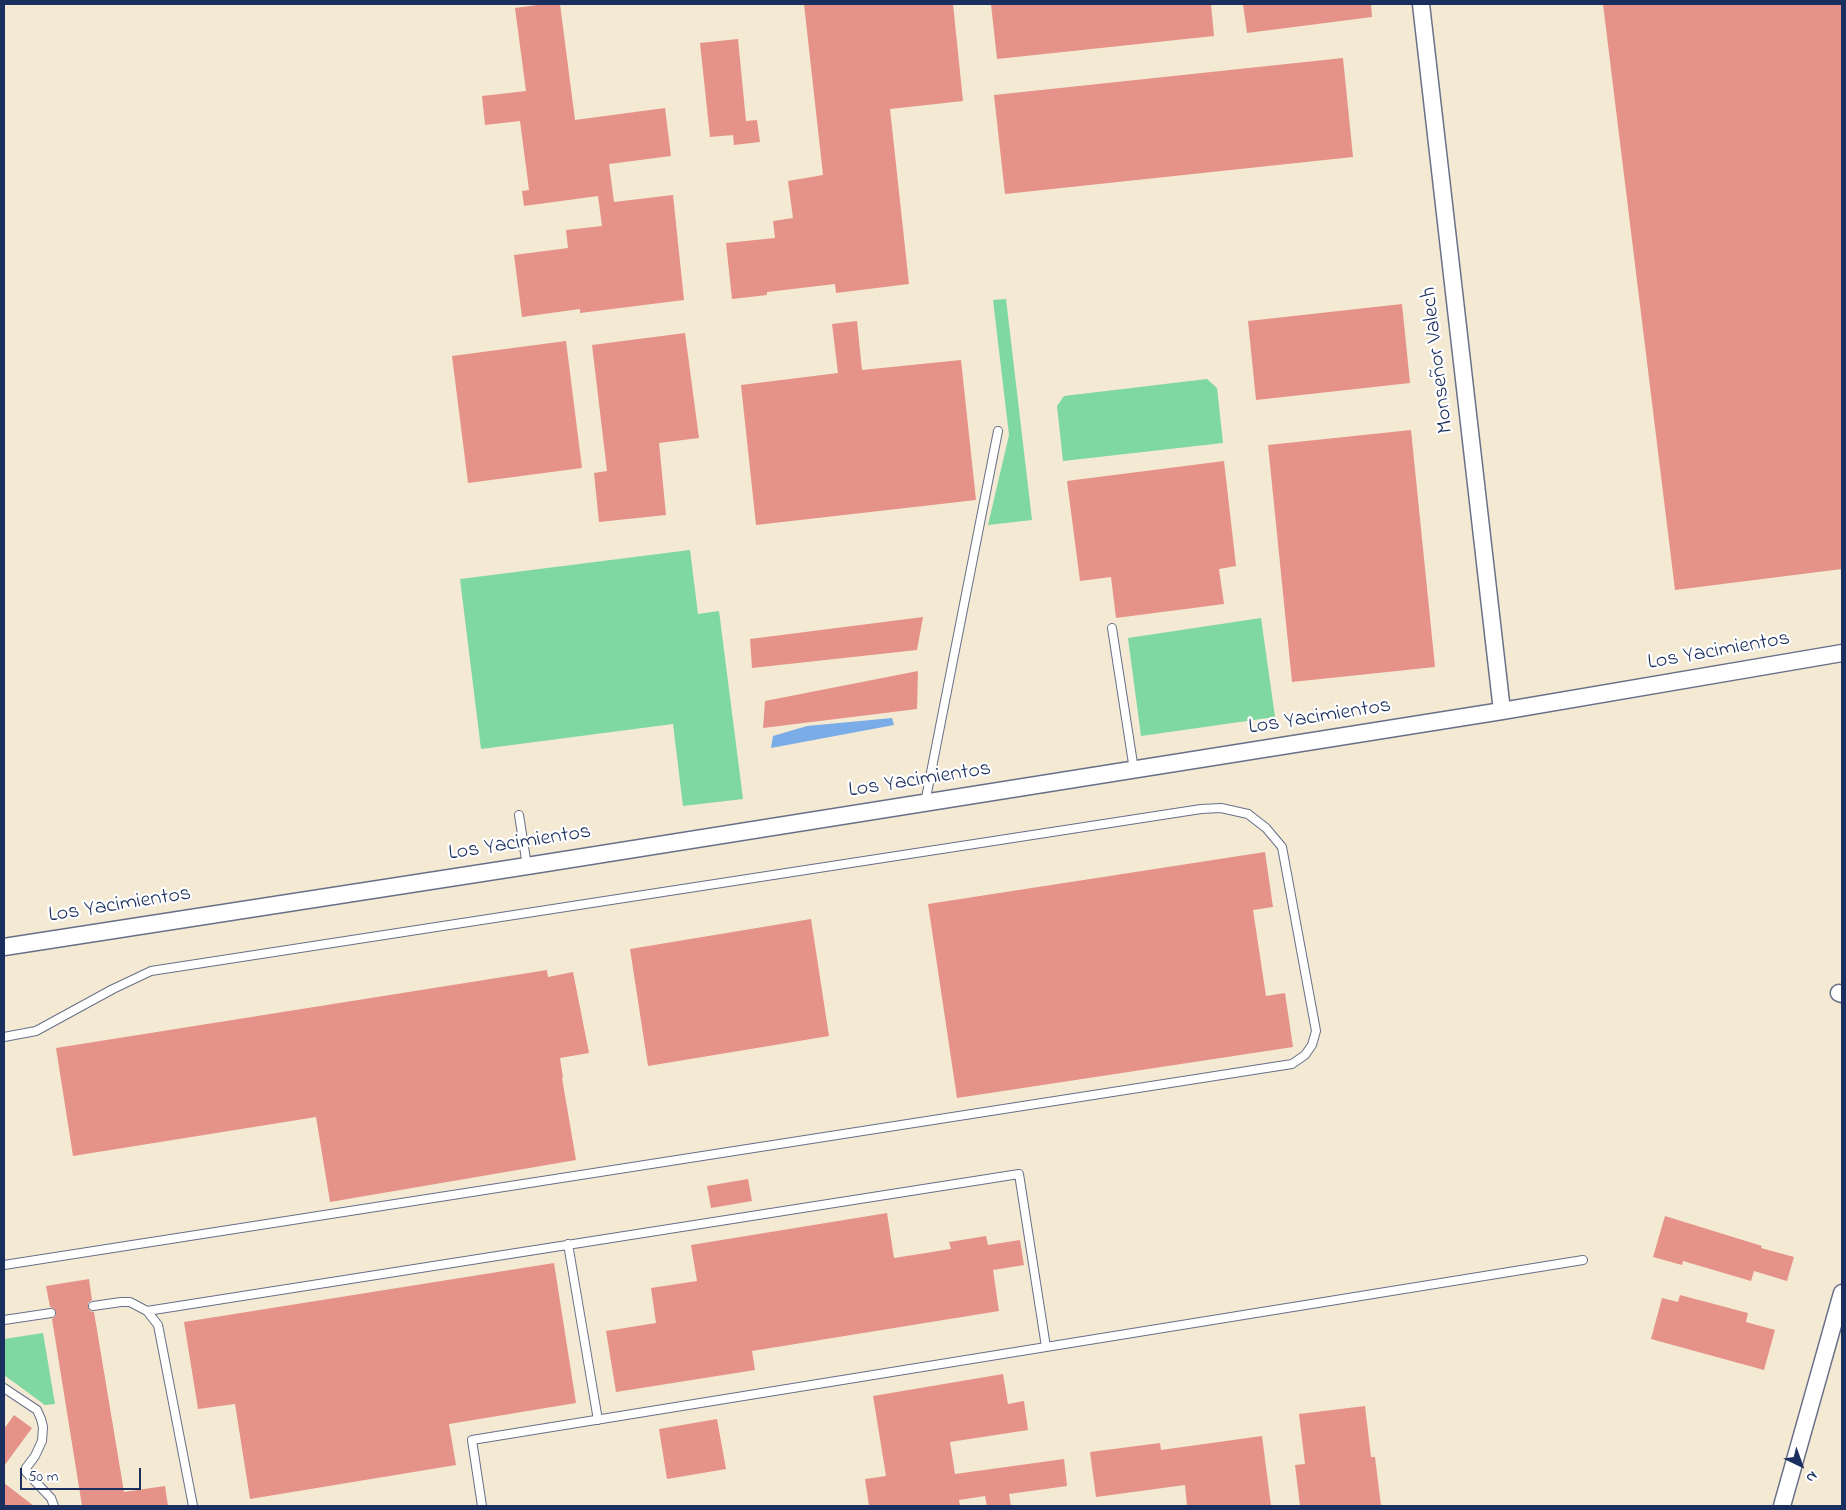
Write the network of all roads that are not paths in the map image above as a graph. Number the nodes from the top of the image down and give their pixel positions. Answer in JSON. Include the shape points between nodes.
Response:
{"nodes":[{"id":1,"x":1421,"y":4,"type":"edge"},
{"id":2,"x":998,"y":431,"type":"dead end"},
{"id":3,"x":1112,"y":628,"type":"dead end"},
{"id":4,"x":1842,"y":654,"type":"edge"},
{"id":5,"x":1502,"y":711,"type":"junction"},
{"id":6,"x":1134,"y":770,"type":"junction"},
{"id":7,"x":925,"y":803,"type":"junction"},
{"id":8,"x":519,"y":815,"type":"dead end"},
{"id":9,"x":527,"y":866,"type":"junction"},
{"id":10,"x":4,"y":947,"type":"edge"},
{"id":11,"x":4,"y":1037,"type":"edge"},
{"id":12,"x":568,"y":1244,"type":"junction"},
{"id":13,"x":1583,"y":1260,"type":"dead end"},
{"id":14,"x":4,"y":1265,"type":"edge"},
{"id":15,"x":1842,"y":1293,"type":"edge"},
{"id":16,"x":93,"y":1306,"type":"dead end"},
{"id":17,"x":147,"y":1311,"type":"junction"},
{"id":18,"x":51,"y":1312,"type":"dead end"},
{"id":19,"x":4,"y":1320,"type":"edge"},
{"id":20,"x":1046,"y":1347,"type":"junction"},
{"id":21,"x":4,"y":1388,"type":"edge"},
{"id":22,"x":598,"y":1420,"type":"junction"},
{"id":23,"x":54,"y":1506,"type":"edge"},
{"id":24,"x":193,"y":1506,"type":"edge"},
{"id":25,"x":482,"y":1506,"type":"edge"},
{"id":26,"x":1782,"y":1506,"type":"edge"}],
"edges":[{"from":1,"to":5,"type":"street","name":"Monseñor Valech"},
{"from":2,"to":7,"type":"lane"},
{"from":3,"to":6,"type":"lane"},
{"from":4,"to":5,"type":"street","name":"Los Yacimientos"},
{"from":5,"to":6,"type":"street","name":"Los Yacimientos"},
{"from":6,"to":7,"type":"street","name":"Los Yacimientos"},
{"from":7,"to":9,"type":"street","name":"Los Yacimientos"},
{"from":8,"to":9,"type":"lane"},
{"from":9,"to":10,"type":"street","name":"Los Yacimientos"},
{"from":11,"to":14,"type":"lane","via":[[36,1032],[113,989],[151,972],[1221,808],[1248,814],[1282,847],[1316,1031],[1305,1055],[1292,1064]]},
{"from":12,"to":17,"type":"lane"},
{"from":12,"to":20,"type":"lane","via":[[1019,1174]]},
{"from":12,"to":22,"type":"lane"},
{"from":13,"to":20,"type":"lane"},
{"from":15,"to":26,"type":"street"},
{"from":16,"to":17,"type":"lane","via":[[121,1302]]},
{"from":17,"to":24,"type":"lane","via":[[158,1325]]},
{"from":18,"to":19,"type":"lane"},
{"from":20,"to":22,"type":"lane"},
{"from":21,"to":23,"type":"lane","via":[[36,1410],[41,1419],[42,1441],[26,1472],[51,1498]]},
{"from":22,"to":25,"type":"lane","via":[[472,1440]]}]}
